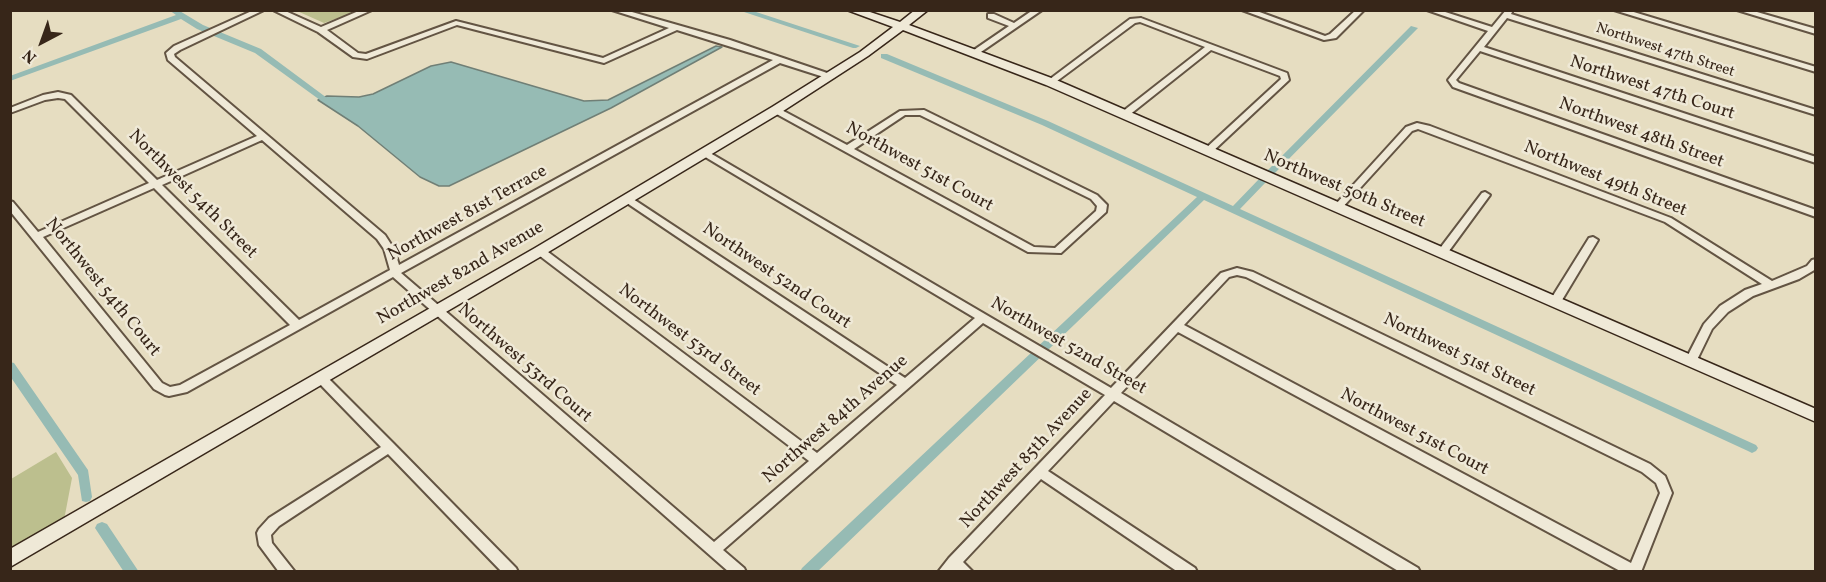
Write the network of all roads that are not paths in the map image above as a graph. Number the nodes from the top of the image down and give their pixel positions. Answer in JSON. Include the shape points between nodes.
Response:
{"nodes":[{"id":1,"x":261,"y":10,"type":"edge"},
{"id":2,"x":276,"y":10,"type":"edge"},
{"id":3,"x":369,"y":10,"type":"edge"},
{"id":4,"x":615,"y":10,"type":"edge"},
{"id":5,"x":852,"y":10,"type":"edge"},
{"id":6,"x":923,"y":10,"type":"edge"},
{"id":7,"x":1039,"y":10,"type":"edge"},
{"id":8,"x":1245,"y":10,"type":"edge"},
{"id":9,"x":1361,"y":10,"type":"edge"},
{"id":10,"x":1430,"y":10,"type":"edge"},
{"id":11,"x":1617,"y":10,"type":"edge"},
{"id":12,"x":1740,"y":10,"type":"edge"},
{"id":13,"x":1508,"y":13,"type":"edge"},
{"id":14,"x":991,"y":16,"type":"dead end"},
{"id":15,"x":903,"y":26,"type":"junction"},
{"id":16,"x":1015,"y":26,"type":"junction"},
{"id":17,"x":677,"y":27,"type":"junction"},
{"id":18,"x":321,"y":30,"type":"junction"},
{"id":19,"x":1493,"y":30,"type":"junction"},
{"id":20,"x":1815,"y":32,"type":"edge"},
{"id":21,"x":1211,"y":46,"type":"junction"},
{"id":22,"x":1479,"y":48,"type":"junction"},
{"id":23,"x":975,"y":52,"type":"junction"},
{"id":24,"x":782,"y":59,"type":"junction"},
{"id":25,"x":1815,"y":70,"type":"edge"},
{"id":26,"x":830,"y":77,"type":"junction"},
{"id":27,"x":1050,"y":82,"type":"junction"},
{"id":28,"x":10,"y":111,"type":"edge"},
{"id":29,"x":776,"y":111,"type":"junction"},
{"id":30,"x":1815,"y":113,"type":"edge"},
{"id":31,"x":1125,"y":114,"type":"junction"},
{"id":32,"x":262,"y":137,"type":"junction"},
{"id":33,"x":848,"y":149,"type":"junction"},
{"id":34,"x":1208,"y":151,"type":"junction"},
{"id":35,"x":705,"y":153,"type":"junction"},
{"id":36,"x":1815,"y":160,"type":"edge"},
{"id":37,"x":155,"y":183,"type":"junction"},
{"id":38,"x":1485,"y":195,"type":"dead end"},
{"id":39,"x":627,"y":199,"type":"junction"},
{"id":40,"x":10,"y":204,"type":"edge"},
{"id":41,"x":1338,"y":207,"type":"junction"},
{"id":42,"x":1815,"y":214,"type":"edge"},
{"id":43,"x":36,"y":236,"type":"junction"},
{"id":44,"x":1593,"y":240,"type":"dead end"},
{"id":45,"x":540,"y":251,"type":"junction"},
{"id":46,"x":1442,"y":253,"type":"junction"},
{"id":47,"x":1814,"y":267,"type":"edge"},
{"id":48,"x":1237,"y":271,"type":"joint"},
{"id":49,"x":396,"y":274,"type":"junction"},
{"id":50,"x":1771,"y":285,"type":"junction"},
{"id":51,"x":1555,"y":302,"type":"junction"},
{"id":52,"x":437,"y":310,"type":"junction"},
{"id":53,"x":983,"y":317,"type":"junction"},
{"id":54,"x":298,"y":326,"type":"junction"},
{"id":55,"x":1177,"y":326,"type":"junction"},
{"id":56,"x":1691,"y":361,"type":"junction"},
{"id":57,"x":321,"y":378,"type":"junction"},
{"id":58,"x":905,"y":384,"type":"junction"},
{"id":59,"x":169,"y":392,"type":"joint"},
{"id":60,"x":1113,"y":393,"type":"junction"},
{"id":61,"x":1815,"y":416,"type":"edge"},
{"id":62,"x":390,"y":447,"type":"junction"},
{"id":63,"x":817,"y":460,"type":"junction"},
{"id":64,"x":1040,"y":472,"type":"junction"},
{"id":65,"x":714,"y":550,"type":"junction"},
{"id":66,"x":10,"y":559,"type":"edge"},
{"id":67,"x":950,"y":567,"type":"edge"},
{"id":68,"x":1634,"y":571,"type":"edge"},
{"id":69,"x":288,"y":572,"type":"edge"},
{"id":70,"x":511,"y":572,"type":"edge"},
{"id":71,"x":739,"y":572,"type":"edge"},
{"id":72,"x":966,"y":572,"type":"edge"},
{"id":73,"x":1190,"y":572,"type":"edge"},
{"id":74,"x":1413,"y":572,"type":"edge"}],
"edges":[{"from":1,"to":32,"type":"street","via":[[170,53],[171,58]]},
{"from":2,"to":18,"type":"street"},
{"from":3,"to":18,"type":"street"},
{"from":4,"to":17,"type":"street"},
{"from":5,"to":15,"type":"street","name":"Northwest 50th Street"},
{"from":6,"to":15,"type":"street","name":"Northwest 82nd Avenue"},
{"from":7,"to":16,"type":"street"},
{"from":8,"to":9,"type":"street","via":[[1324,38],[1333,36]]},
{"from":10,"to":19,"type":"street"},
{"from":11,"to":25,"type":"street"},
{"from":12,"to":20,"type":"street"},
{"from":13,"to":19,"type":"street"},
{"from":13,"to":30,"type":"street","name":"Northwest 47th Street"},
{"from":14,"to":16,"type":"street"},
{"from":15,"to":23,"type":"street","name":"Northwest 50th Street"},
{"from":15,"to":26,"type":"street","name":"Northwest 82nd Avenue"},
{"from":16,"to":23,"type":"street"},
{"from":17,"to":18,"type":"street","via":[[604,61],[456,23],[368,57],[356,55]]},
{"from":17,"to":24,"type":"street"},
{"from":19,"to":22,"type":"street"},
{"from":21,"to":27,"type":"street","via":[[1133,21]]},
{"from":21,"to":31,"type":"street"},
{"from":21,"to":34,"type":"street","via":[[1284,75],[1285,80]]},
{"from":22,"to":36,"type":"street","name":"Northwest 47th Court"},
{"from":22,"to":42,"type":"street","name":"Northwest 48th Street","via":[[1452,80],[1456,85]]},
{"from":23,"to":27,"type":"street","name":"Northwest 50th Street"},
{"from":24,"to":26,"type":"street"},
{"from":24,"to":49,"type":"street","name":"Northwest 81st Terrace"},
{"from":26,"to":29,"type":"street","name":"Northwest 82nd Avenue"},
{"from":27,"to":31,"type":"street","name":"Northwest 50th Street"},
{"from":28,"to":37,"type":"street","name":"Northwest 54th Street","via":[[58,95],[68,96]]},
{"from":29,"to":33,"type":"street","name":"Northwest 51st Court"},
{"from":29,"to":35,"type":"street","name":"Northwest 82nd Avenue"},
{"from":31,"to":34,"type":"street","name":"Northwest 50th Street"},
{"from":32,"to":37,"type":"street"},
{"from":32,"to":49,"type":"street","via":[[381,237]]},
{"from":33,"to":33,"type":"street","name":"Northwest 51st Court","via":[[1032,250],[1057,251],[1101,212],[1102,205],[1094,197],[921,112],[903,113]]},
{"from":34,"to":41,"type":"street","name":"Northwest 50th Street"},
{"from":35,"to":39,"type":"street","name":"Northwest 82nd Avenue"},
{"from":35,"to":53,"type":"street","name":"Northwest 52nd Street"},
{"from":37,"to":43,"type":"street"},
{"from":37,"to":54,"type":"street","name":"Northwest 54th Street"},
{"from":38,"to":46,"type":"street"},
{"from":39,"to":45,"type":"street","name":"Northwest 82nd Avenue"},
{"from":39,"to":58,"type":"street","name":"Northwest 52nd Court"},
{"from":40,"to":43,"type":"street","name":"Northwest 54th Court"},
{"from":41,"to":46,"type":"street","name":"Northwest 50th Street"},
{"from":41,"to":50,"type":"street","name":"Northwest 49th Street","via":[[1409,129],[1417,126],[1668,220]]},
{"from":43,"to":59,"type":"street","name":"Northwest 54th Court","via":[[158,386]]},
{"from":44,"to":51,"type":"street"},
{"from":45,"to":52,"type":"street","name":"Northwest 82nd Avenue"},
{"from":45,"to":63,"type":"street","name":"Northwest 53rd Street"},
{"from":46,"to":51,"type":"street","name":"Northwest 50th Street"},
{"from":47,"to":50,"type":"street"},
{"from":48,"to":55,"type":"street","name":"Northwest 85th Avenue","via":[[1225,275]]},
{"from":48,"to":68,"type":"street","name":"Northwest 51st Street","via":[[1646,468],[1661,480],[1666,493]]},
{"from":49,"to":52,"type":"street","name":"Northwest 53rd Court"},
{"from":49,"to":54,"type":"street","name":"Northwest 81st Terrace"},
{"from":50,"to":56,"type":"street","via":[[1724,309],[1708,327]]},
{"from":51,"to":56,"type":"street","name":"Northwest 50th Street"},
{"from":52,"to":57,"type":"street","name":"Northwest 82nd Avenue"},
{"from":52,"to":65,"type":"street","name":"Northwest 53rd Court"},
{"from":53,"to":58,"type":"street","name":"Northwest 84th Avenue"},
{"from":53,"to":60,"type":"street","name":"Northwest 52nd Street"},
{"from":54,"to":59,"type":"street","name":"Northwest 81st Terrace","via":[[183,389]]},
{"from":55,"to":60,"type":"street","name":"Northwest 85th Avenue"},
{"from":55,"to":68,"type":"street","name":"Northwest 51st Court"},
{"from":56,"to":61,"type":"street","name":"Northwest 50th Street"},
{"from":57,"to":62,"type":"street"},
{"from":57,"to":66,"type":"street","name":"Northwest 82nd Avenue"},
{"from":58,"to":63,"type":"street","name":"Northwest 84th Avenue"},
{"from":60,"to":64,"type":"street","name":"Northwest 85th Avenue"},
{"from":60,"to":74,"type":"street","name":"Northwest 52nd Street"},
{"from":62,"to":69,"type":"street","via":[[274,522],[264,533],[266,545]]},
{"from":62,"to":70,"type":"street"},
{"from":63,"to":65,"type":"street","name":"Northwest 84th Avenue"},
{"from":64,"to":67,"type":"street","name":"Northwest 85th Avenue"},
{"from":64,"to":73,"type":"street"},
{"from":65,"to":71,"type":"street","name":"Northwest 53rd Court"},
{"from":67,"to":72,"type":"street"}]}
